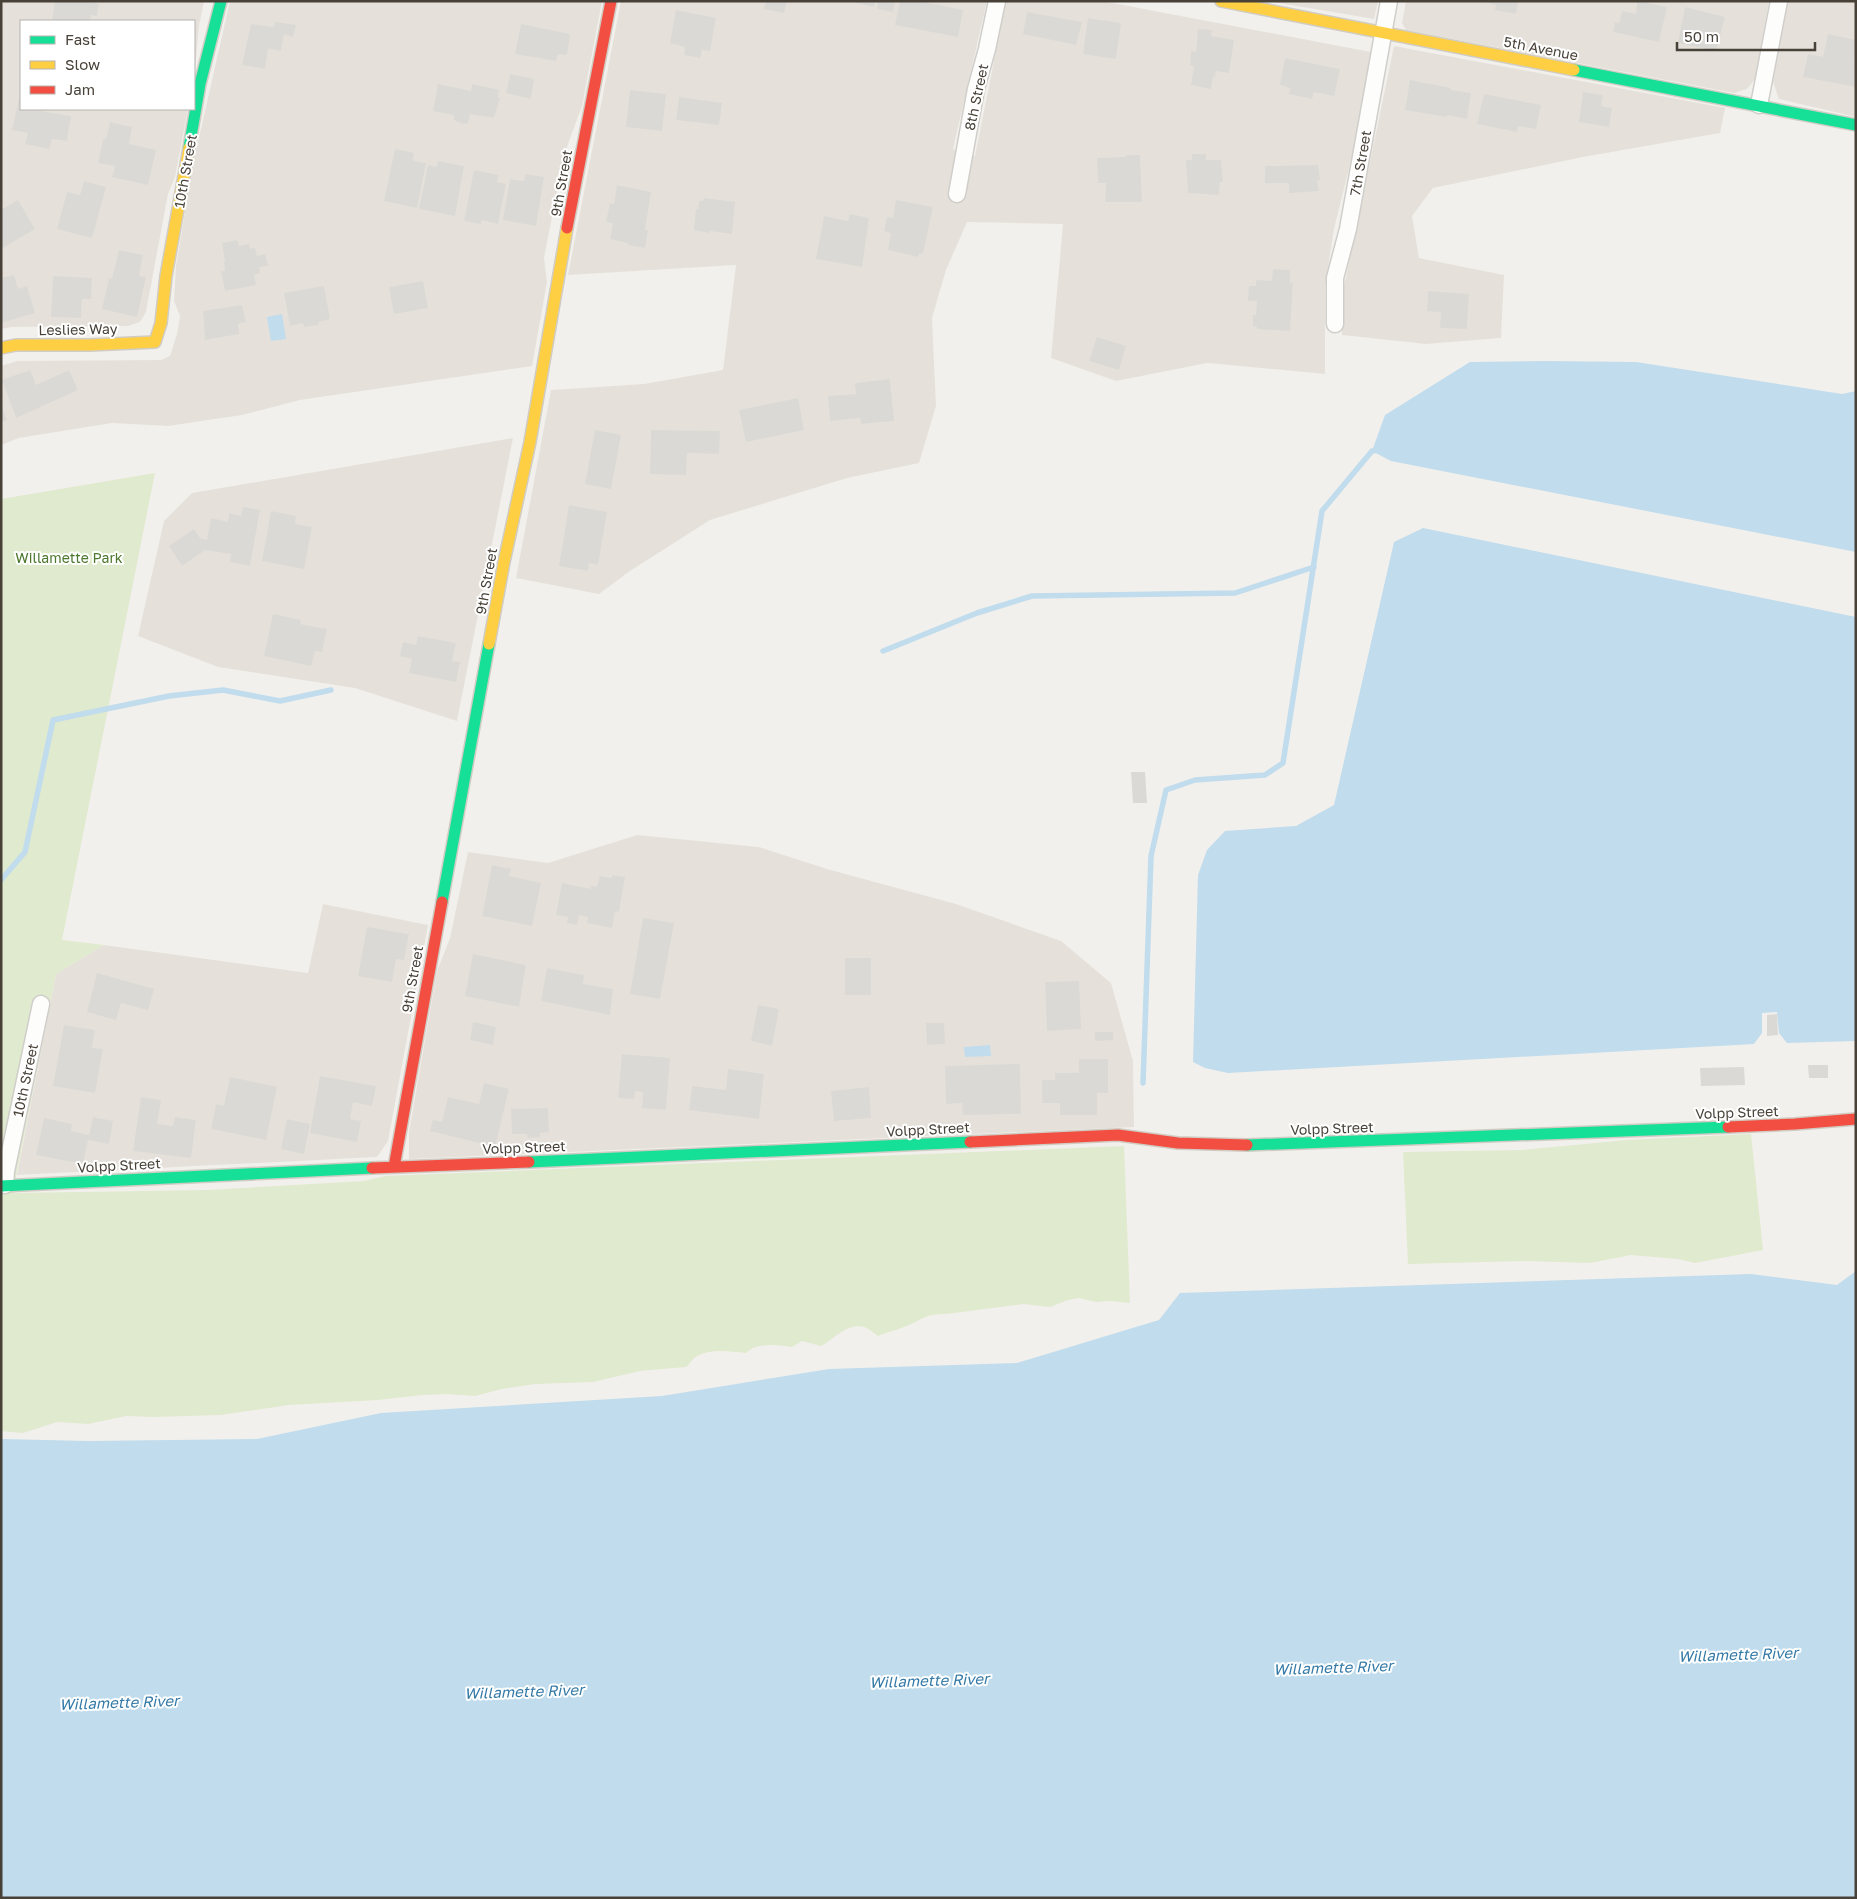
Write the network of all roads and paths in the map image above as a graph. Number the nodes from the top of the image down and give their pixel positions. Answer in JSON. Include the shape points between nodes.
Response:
{"nodes":[{"id":1,"x":221,"y":1,"type":"edge"},
{"id":2,"x":611,"y":1,"type":"edge"},
{"id":3,"x":997,"y":1,"type":"edge"},
{"id":4,"x":1221,"y":1,"type":"edge"},
{"id":5,"x":1390,"y":1,"type":"edge"},
{"id":6,"x":1779,"y":1,"type":"edge"},
{"id":7,"x":1384,"y":32,"type":"junction"},
{"id":8,"x":1760,"y":105,"type":"junction"},
{"id":9,"x":1856,"y":125,"type":"edge"},
{"id":10,"x":957,"y":194,"type":"dead end"},
{"id":11,"x":1334,"y":324,"type":"dead end"},
{"id":12,"x":155,"y":342,"type":"joint"},
{"id":13,"x":1,"y":348,"type":"edge"},
{"id":14,"x":41,"y":1004,"type":"dead end"},
{"id":15,"x":1856,"y":1119,"type":"edge"},
{"id":16,"x":394,"y":1167,"type":"junction"},
{"id":17,"x":3,"y":1186,"type":"edge"}],
"edges":[{"from":1,"to":12,"type":"street","name":"10th Street","via":[[200,84]]},
{"from":2,"to":16,"type":"street","name":"9th Street","via":[[556,286],[530,442],[504,562]]},
{"from":3,"to":10,"type":"street","name":"8th Street","via":[[976,89]]},
{"from":4,"to":7,"type":"street","name":"5th Avenue"},
{"from":5,"to":7,"type":"street","name":"7th Street"},
{"from":6,"to":8,"type":"street"},
{"from":7,"to":8,"type":"street","name":"5th Avenue"},
{"from":7,"to":11,"type":"street","name":"7th Street","via":[[1348,229],[1335,278]]},
{"from":8,"to":9,"type":"street","name":"5th Avenue"},
{"from":12,"to":13,"type":"street","name":"Leslies Way"},
{"from":14,"to":17,"type":"street","name":"10th Street"},
{"from":15,"to":16,"type":"street","name":"Volpp Street","via":[[1236,1145],[1178,1143],[1118,1135]]},
{"from":16,"to":17,"type":"street","name":"Volpp Street"}]}
